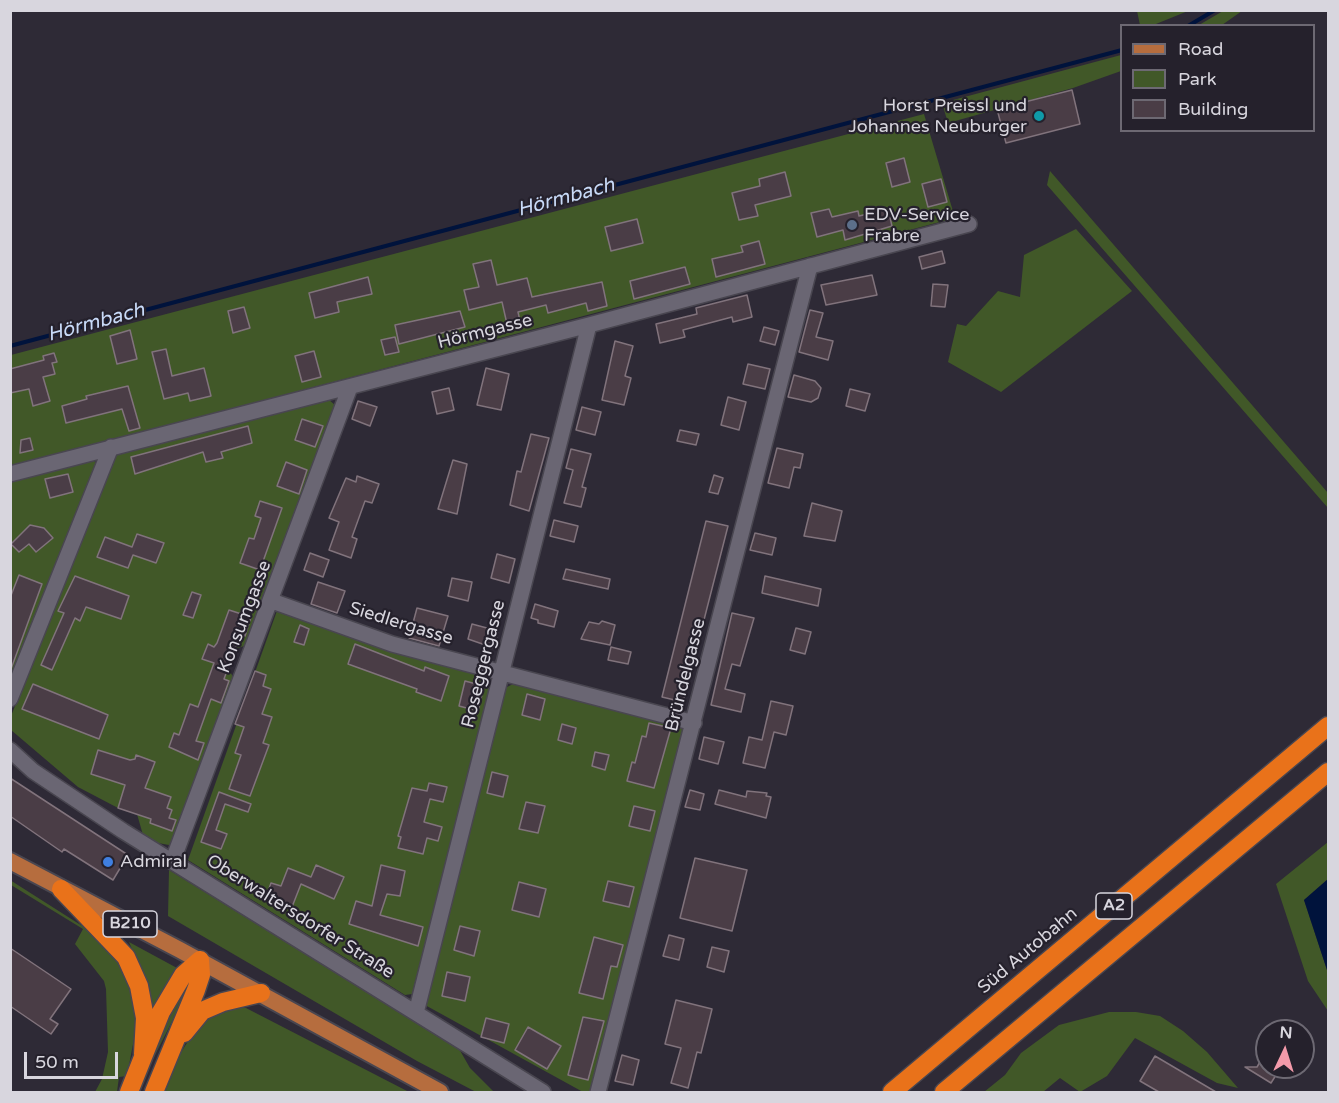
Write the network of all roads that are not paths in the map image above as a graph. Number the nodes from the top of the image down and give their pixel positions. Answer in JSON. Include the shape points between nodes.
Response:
{"nodes":[{"id":1,"x":969,"y":224,"type":"dead end"},
{"id":2,"x":810,"y":266,"type":"junction"},
{"id":3,"x":589,"y":325,"type":"junction"},
{"id":4,"x":350,"y":387,"type":"junction"},
{"id":5,"x":111,"y":447,"type":"junction"},
{"id":6,"x":10,"y":474,"type":"edge"},
{"id":7,"x":272,"y":601,"type":"junction"},
{"id":8,"x":501,"y":674,"type":"junction"},
{"id":9,"x":10,"y":699,"type":"edge"},
{"id":10,"x":694,"y":723,"type":"junction"},
{"id":11,"x":1329,"y":726,"type":"edge"},
{"id":12,"x":10,"y":750,"type":"edge"},
{"id":13,"x":1329,"y":772,"type":"edge"},
{"id":14,"x":173,"y":860,"type":"junction"},
{"id":15,"x":10,"y":861,"type":"edge"},
{"id":16,"x":61,"y":889,"type":"junction"},
{"id":17,"x":200,"y":960,"type":"junction"},
{"id":18,"x":261,"y":993,"type":"junction"},
{"id":19,"x":416,"y":1013,"type":"junction"},
{"id":20,"x":143,"y":1054,"type":"junction"},
{"id":21,"x":165,"y":1063,"type":"junction"},
{"id":22,"x":129,"y":1092,"type":"edge"},
{"id":23,"x":154,"y":1092,"type":"edge"},
{"id":24,"x":440,"y":1092,"type":"edge"},
{"id":25,"x":543,"y":1092,"type":"edge"},
{"id":26,"x":598,"y":1092,"type":"edge"},
{"id":27,"x":892,"y":1092,"type":"edge"},
{"id":28,"x":944,"y":1092,"type":"edge"}],
"edges":[{"from":1,"to":2,"type":"street","name":"Hörmgasse"},
{"from":2,"to":3,"type":"street","name":"Hörmgasse"},
{"from":2,"to":10,"type":"street","name":"Bründelgasse"},
{"from":3,"to":4,"type":"street","name":"Hörmgasse"},
{"from":3,"to":8,"type":"street","name":"Roseggergasse"},
{"from":4,"to":5,"type":"street","name":"Hörmgasse"},
{"from":4,"to":7,"type":"street","name":"Konsumgasse"},
{"from":5,"to":6,"type":"street","name":"Hörmgasse"},
{"from":5,"to":9,"type":"street"},
{"from":7,"to":8,"type":"street","name":"Siedlergasse","via":[[392,644]]},
{"from":7,"to":14,"type":"street","name":"Konsumgasse"},
{"from":8,"to":10,"type":"street","name":"Siedlergasse"},
{"from":8,"to":19,"type":"street","name":"Roseggergasse"},
{"from":10,"to":26,"type":"street","name":"Bründelgasse"},
{"from":11,"to":27,"type":"highway","name":"Süd Autobahn","number":"A2"},
{"from":12,"to":14,"type":"street","name":"Oberwaltersdorfer Straße","via":[[33,771]]},
{"from":13,"to":28,"type":"highway","number":"A2"},
{"from":14,"to":19,"type":"street","name":"Oberwaltersdorfer Straße"},
{"from":15,"to":16,"type":"main road","number":"B210"},
{"from":16,"to":17,"type":"main road","number":"B210"},
{"from":16,"to":20,"type":"highway","via":[[126,957],[139,986],[145,1018]]},
{"from":17,"to":18,"type":"main road","number":"B210"},
{"from":17,"to":20,"type":"highway","via":[[183,975],[161,1011]]},
{"from":17,"to":21,"type":"highway","via":[[196,990]]},
{"from":18,"to":21,"type":"highway","via":[[202,1011]]},
{"from":18,"to":24,"type":"main road","number":"B210"},
{"from":19,"to":25,"type":"street","name":"Oberwaltersdorfer Straße"},
{"from":20,"to":22,"type":"highway"},
{"from":21,"to":23,"type":"highway"}]}
